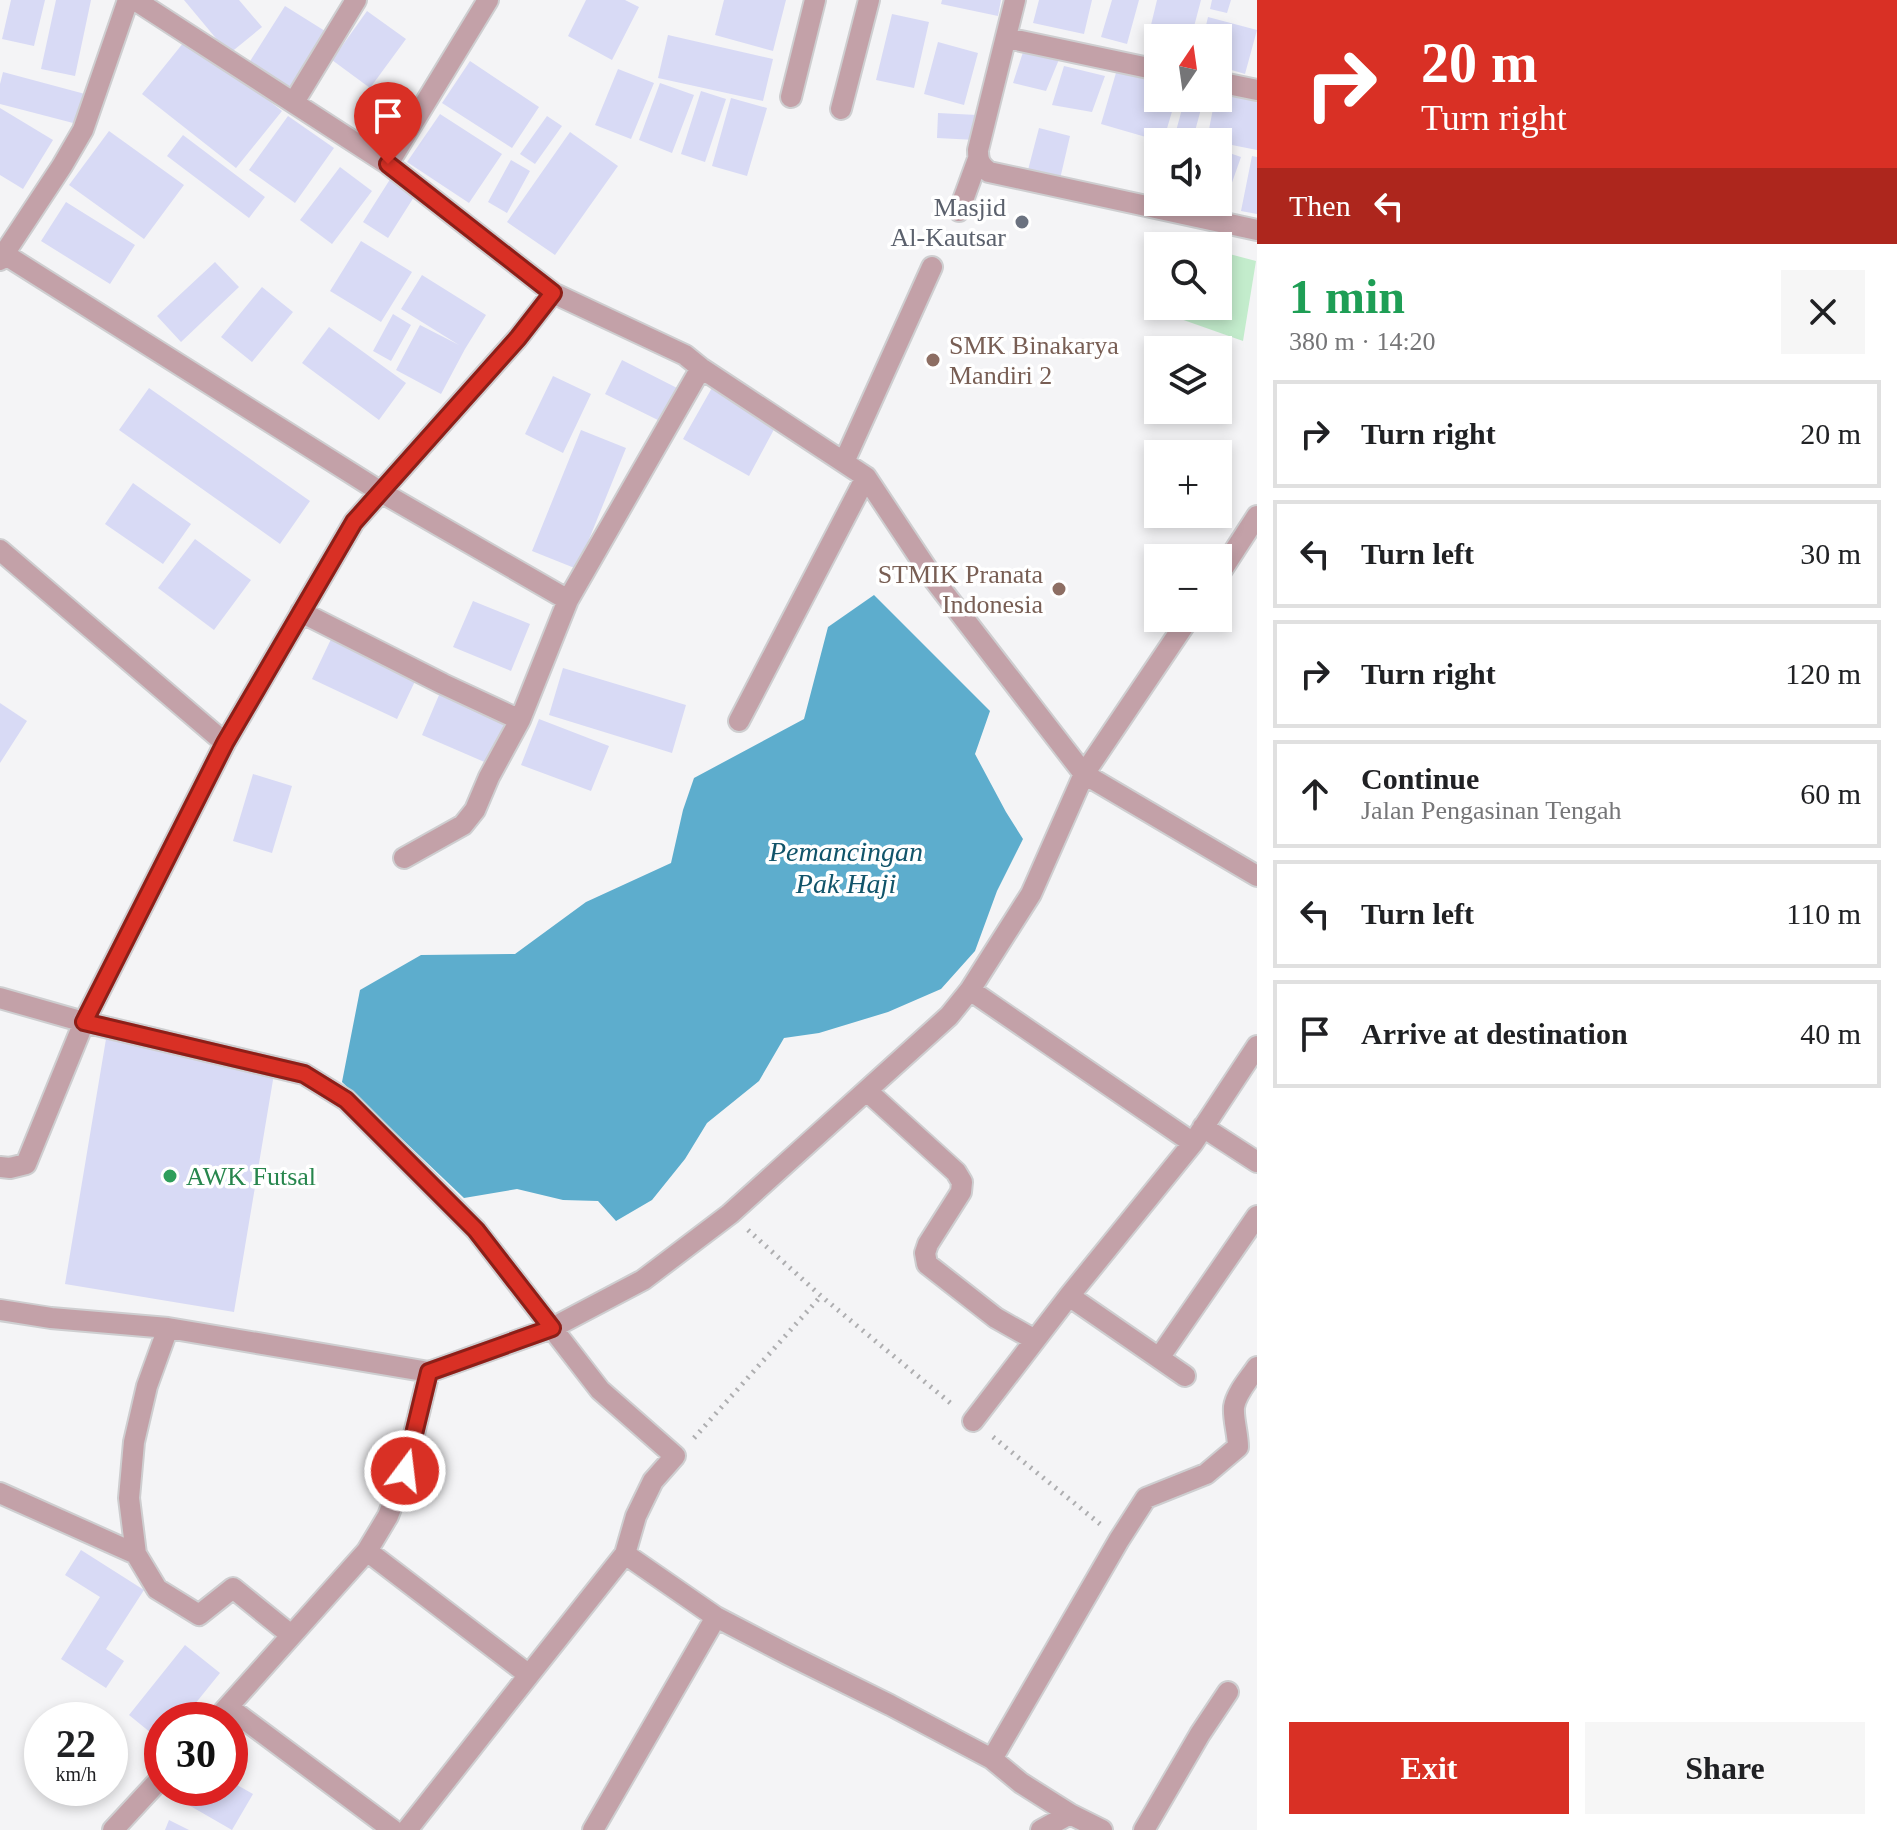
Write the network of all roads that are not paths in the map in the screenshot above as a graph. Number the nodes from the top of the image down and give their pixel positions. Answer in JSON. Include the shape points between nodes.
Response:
{"nodes":[{"id":1,"x":128,"y":0,"type":"edge"},
{"id":2,"x":135,"y":0,"type":"edge"},
{"id":3,"x":356,"y":0,"type":"edge"},
{"id":4,"x":488,"y":0,"type":"edge"},
{"id":5,"x":815,"y":0,"type":"edge"},
{"id":6,"x":869,"y":0,"type":"edge"},
{"id":7,"x":1015,"y":0,"type":"edge"},
{"id":8,"x":1007,"y":38,"type":"junction"},
{"id":9,"x":1144,"y":67,"type":"edge"},
{"id":10,"x":1232,"y":85,"type":"edge"},
{"id":11,"x":1257,"y":90,"type":"edge"},
{"id":12,"x":791,"y":97,"type":"dead end"},
{"id":13,"x":294,"y":102,"type":"junction"},
{"id":14,"x":841,"y":109,"type":"dead end"},
{"id":15,"x":978,"y":159,"type":"junction"},
{"id":16,"x":388,"y":164,"type":"junction"},
{"id":17,"x":959,"y":211,"type":"dead end"},
{"id":18,"x":1257,"y":230,"type":"edge"},
{"id":19,"x":2,"y":257,"type":"edge"},
{"id":20,"x":932,"y":267,"type":"dead end"},
{"id":21,"x":553,"y":293,"type":"junction"},
{"id":22,"x":701,"y":368,"type":"junction"},
{"id":23,"x":844,"y":462,"type":"junction"},
{"id":24,"x":866,"y":477,"type":"junction"},
{"id":25,"x":381,"y":492,"type":"junction"},
{"id":26,"x":1257,"y":516,"type":"edge"},
{"id":27,"x":0,"y":550,"type":"edge"},
{"id":28,"x":1232,"y":554,"type":"edge"},
{"id":29,"x":568,"y":600,"type":"junction"},
{"id":30,"x":301,"y":612,"type":"junction"},
{"id":31,"x":1180,"y":632,"type":"edge"},
{"id":32,"x":520,"y":720,"type":"junction"},
{"id":33,"x":739,"y":721,"type":"dead end"},
{"id":34,"x":225,"y":743,"type":"junction"},
{"id":35,"x":1084,"y":774,"type":"junction"},
{"id":36,"x":404,"y":858,"type":"dead end"},
{"id":37,"x":1257,"y":876,"type":"edge"},
{"id":38,"x":970,"y":990,"type":"junction"},
{"id":39,"x":0,"y":998,"type":"edge"},
{"id":40,"x":84,"y":1022,"type":"junction"},
{"id":41,"x":1257,"y":1046,"type":"edge"},
{"id":42,"x":867,"y":1091,"type":"junction"},
{"id":43,"x":1198,"y":1135,"type":"junction"},
{"id":44,"x":1257,"y":1162,"type":"edge"},
{"id":45,"x":0,"y":1167,"type":"edge"},
{"id":46,"x":1257,"y":1216,"type":"edge"},
{"id":47,"x":1069,"y":1296,"type":"junction"},
{"id":48,"x":0,"y":1310,"type":"edge"},
{"id":49,"x":168,"y":1328,"type":"junction"},
{"id":50,"x":552,"y":1328,"type":"junction"},
{"id":51,"x":1035,"y":1340,"type":"junction"},
{"id":52,"x":1159,"y":1358,"type":"junction"},
{"id":53,"x":1257,"y":1367,"type":"edge"},
{"id":54,"x":429,"y":1372,"type":"junction"},
{"id":55,"x":1185,"y":1376,"type":"dead end"},
{"id":56,"x":973,"y":1421,"type":"road end"},
{"id":57,"x":0,"y":1493,"type":"edge"},
{"id":58,"x":367,"y":1551,"type":"junction"},
{"id":59,"x":136,"y":1554,"type":"junction"},
{"id":60,"x":625,"y":1554,"type":"junction"},
{"id":61,"x":716,"y":1617,"type":"junction"},
{"id":62,"x":291,"y":1635,"type":"junction"},
{"id":63,"x":529,"y":1675,"type":"junction"},
{"id":64,"x":1228,"y":1692,"type":"dead end"},
{"id":65,"x":232,"y":1702,"type":"edge"},
{"id":66,"x":248,"y":1732,"type":"edge"},
{"id":67,"x":992,"y":1759,"type":"junction"},
{"id":68,"x":144,"y":1796,"type":"edge"},
{"id":69,"x":1070,"y":1814,"type":"junction"},
{"id":70,"x":113,"y":1830,"type":"edge"},
{"id":71,"x":393,"y":1830,"type":"edge"},
{"id":72,"x":407,"y":1830,"type":"edge"},
{"id":73,"x":593,"y":1830,"type":"edge"},
{"id":74,"x":1041,"y":1830,"type":"edge"},
{"id":75,"x":1102,"y":1830,"type":"edge"},
{"id":76,"x":1144,"y":1830,"type":"edge"}],
"edges":[{"from":1,"to":19,"type":"street","via":[[83,130]]},
{"from":2,"to":13,"type":"street"},
{"from":3,"to":13,"type":"street"},
{"from":4,"to":16,"type":"street"},
{"from":5,"to":12,"type":"street"},
{"from":6,"to":14,"type":"street"},
{"from":7,"to":8,"type":"street"},
{"from":8,"to":9,"type":"street"},
{"from":8,"to":15,"type":"street"},
{"from":10,"to":11,"type":"street"},
{"from":13,"to":16,"type":"street"},
{"from":15,"to":17,"type":"street"},
{"from":15,"to":18,"type":"street","via":[[989,172]]},
{"from":16,"to":21,"type":"street"},
{"from":19,"to":25,"type":"street"},
{"from":20,"to":23,"type":"street"},
{"from":21,"to":22,"type":"street","via":[[685,355]]},
{"from":21,"to":25,"type":"street"},
{"from":22,"to":23,"type":"street"},
{"from":22,"to":29,"type":"street"},
{"from":23,"to":24,"type":"street"},
{"from":24,"to":33,"type":"street"},
{"from":24,"to":35,"type":"street","via":[[935,581]]},
{"from":25,"to":29,"type":"street"},
{"from":25,"to":30,"type":"street","via":[[354,522]]},
{"from":26,"to":28,"type":"street"},
{"from":27,"to":34,"type":"street"},
{"from":29,"to":32,"type":"street"},
{"from":30,"to":32,"type":"street"},
{"from":30,"to":34,"type":"street"},
{"from":31,"to":35,"type":"street"},
{"from":32,"to":36,"type":"street","via":[[463,825]]},
{"from":34,"to":40,"type":"street"},
{"from":35,"to":37,"type":"street"},
{"from":35,"to":38,"type":"street","via":[[1031,894]]},
{"from":38,"to":42,"type":"street"},
{"from":38,"to":43,"type":"street"},
{"from":39,"to":40,"type":"street"},
{"from":40,"to":45,"type":"street","via":[[26,1164]]},
{"from":40,"to":50,"type":"street","via":[[304,1074],[331,1089],[476,1230]]},
{"from":41,"to":43,"type":"street"},
{"from":42,"to":50,"type":"street","via":[[730,1214],[643,1280]]},
{"from":42,"to":51,"type":"street","via":[[962,1182],[928,1244],[927,1264],[996,1318]]},
{"from":43,"to":44,"type":"street"},
{"from":43,"to":47,"type":"street"},
{"from":46,"to":52,"type":"street"},
{"from":47,"to":51,"type":"street"},
{"from":47,"to":52,"type":"street"},
{"from":48,"to":49,"type":"street"},
{"from":49,"to":54,"type":"street"},
{"from":49,"to":59,"type":"street","via":[[134,1442],[129,1498]]},
{"from":50,"to":54,"type":"street"},
{"from":50,"to":60,"type":"street","via":[[600,1390],[675,1456],[653,1481]]},
{"from":51,"to":56,"type":"street"},
{"from":52,"to":55,"type":"street"},
{"from":53,"to":67,"type":"street","via":[[1234,1406],[1238,1447],[1206,1474],[1146,1498]]},
{"from":54,"to":58,"type":"street","via":[[405,1471]]},
{"from":57,"to":59,"type":"street"},
{"from":58,"to":62,"type":"street"},
{"from":58,"to":63,"type":"street"},
{"from":59,"to":62,"type":"street","via":[[157,1589],[199,1615],[233,1588]]},
{"from":60,"to":61,"type":"street"},
{"from":60,"to":63,"type":"street"},
{"from":61,"to":67,"type":"street"},
{"from":61,"to":73,"type":"street"},
{"from":62,"to":65,"type":"street"},
{"from":63,"to":72,"type":"street"},
{"from":64,"to":76,"type":"street"},
{"from":66,"to":71,"type":"street"},
{"from":67,"to":69,"type":"street"},
{"from":68,"to":70,"type":"street"},
{"from":69,"to":74,"type":"street"},
{"from":69,"to":75,"type":"street"}]}
